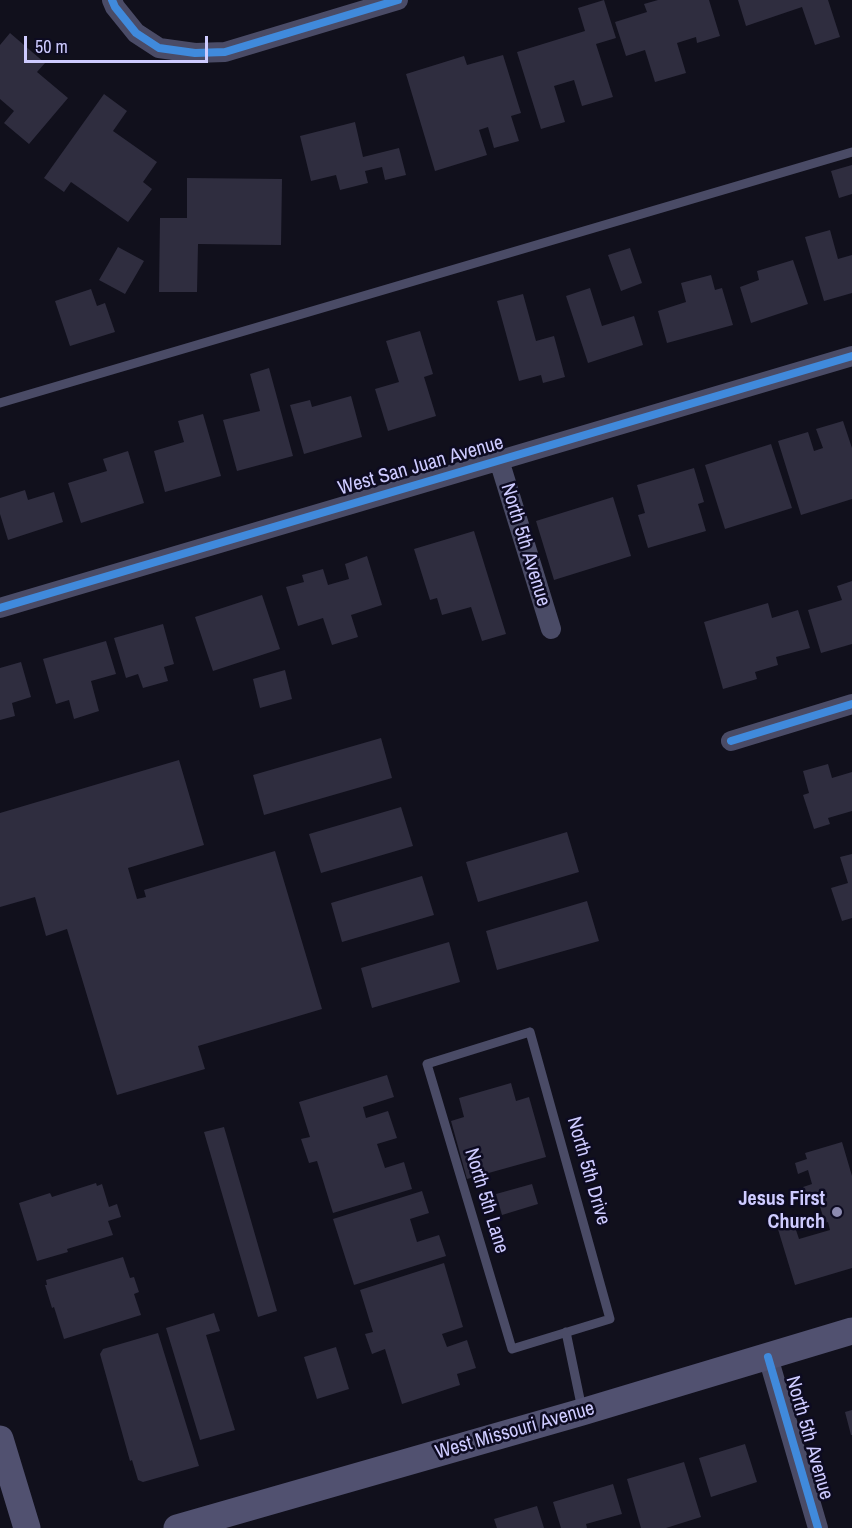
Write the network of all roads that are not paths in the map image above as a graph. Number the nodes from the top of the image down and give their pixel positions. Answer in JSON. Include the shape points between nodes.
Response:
{"nodes":[{"id":1,"x":112,"y":0,"type":"edge"},
{"id":2,"x":398,"y":0,"type":"edge"},
{"id":3,"x":852,"y":152,"type":"edge"},
{"id":4,"x":852,"y":356,"type":"edge"},
{"id":5,"x":0,"y":403,"type":"edge"},
{"id":6,"x":499,"y":460,"type":"junction"},
{"id":7,"x":0,"y":608,"type":"edge"},
{"id":8,"x":551,"y":630,"type":"dead end"},
{"id":9,"x":852,"y":704,"type":"edge"},
{"id":10,"x":731,"y":741,"type":"dead end"},
{"id":11,"x":530,"y":1032,"type":"joint"},
{"id":12,"x":852,"y":1331,"type":"edge"},
{"id":13,"x":566,"y":1332,"type":"junction"},
{"id":14,"x":768,"y":1357,"type":"junction"},
{"id":15,"x":582,"y":1412,"type":"junction"},
{"id":16,"x":0,"y":1439,"type":"edge"},
{"id":17,"x":27,"y":1528,"type":"edge"},
{"id":18,"x":177,"y":1528,"type":"edge"},
{"id":19,"x":818,"y":1528,"type":"edge"}],
"edges":[{"from":1,"to":2,"type":"street","via":[[136,33],[159,48],[195,53],[225,52]]},
{"from":3,"to":5,"type":"lane"},
{"from":4,"to":6,"type":"street","name":"West San Juan Avenue"},
{"from":6,"to":7,"type":"street","name":"West San Juan Avenue"},
{"from":6,"to":8,"type":"street","name":"North 5th Avenue"},
{"from":9,"to":10,"type":"street"},
{"from":11,"to":13,"type":"lane","name":"North 5th Drive","via":[[610,1319]]},
{"from":11,"to":13,"type":"lane","name":"North 5th Lane","via":[[426,1064],[512,1349]]},
{"from":12,"to":14,"type":"main road","name":"West Missouri Avenue"},
{"from":13,"to":15,"type":"lane"},
{"from":14,"to":15,"type":"main road","name":"West Missouri Avenue"},
{"from":14,"to":19,"type":"street","name":"North 5th Avenue"},
{"from":15,"to":18,"type":"main road","name":"West Missouri Avenue"},
{"from":16,"to":17,"type":"main road"}]}
